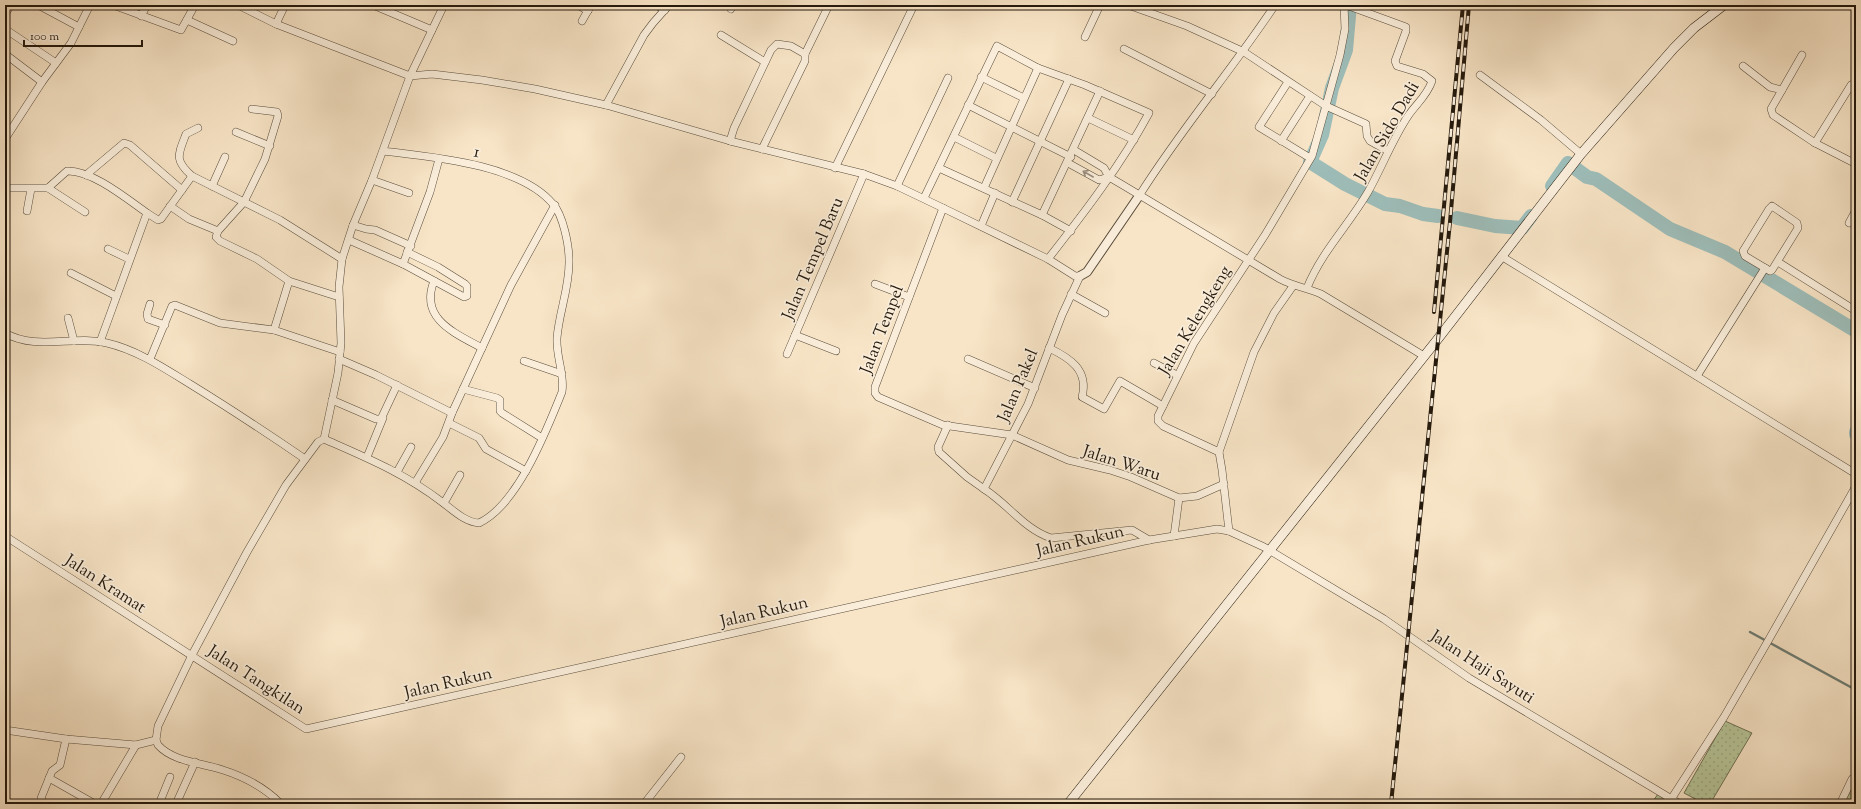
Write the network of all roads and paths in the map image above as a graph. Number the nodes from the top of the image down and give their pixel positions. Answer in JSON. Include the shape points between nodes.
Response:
{"nodes":[{"id":1,"x":10,"y":5,"type":"edge"},
{"id":2,"x":38,"y":5,"type":"edge"},
{"id":3,"x":90,"y":5,"type":"edge"},
{"id":4,"x":113,"y":5,"type":"edge"},
{"id":5,"x":147,"y":5,"type":"edge"},
{"id":6,"x":195,"y":5,"type":"edge"},
{"id":7,"x":239,"y":5,"type":"edge"},
{"id":8,"x":285,"y":5,"type":"edge"},
{"id":9,"x":373,"y":5,"type":"edge"},
{"id":10,"x":444,"y":5,"type":"edge"},
{"id":11,"x":578,"y":5,"type":"edge"},
{"id":12,"x":656,"y":5,"type":"edge"},
{"id":13,"x":829,"y":5,"type":"edge"},
{"id":14,"x":914,"y":5,"type":"edge"},
{"id":15,"x":1100,"y":5,"type":"edge"},
{"id":16,"x":1128,"y":5,"type":"edge"},
{"id":17,"x":1275,"y":5,"type":"edge"},
{"id":18,"x":1345,"y":5,"type":"edge"},
{"id":19,"x":1365,"y":5,"type":"edge"},
{"id":20,"x":1724,"y":5,"type":"edge"},
{"id":21,"x":667,"y":7,"type":"edge"},
{"id":22,"x":590,"y":8,"type":"edge"},
{"id":23,"x":1358,"y":10,"type":"junction"},
{"id":24,"x":5,"y":14,"type":"edge"},
{"id":25,"x":141,"y":16,"type":"junction"},
{"id":26,"x":186,"y":20,"type":"junction"},
{"id":27,"x":582,"y":21,"type":"dead end"},
{"id":28,"x":276,"y":24,"type":"junction"},
{"id":29,"x":78,"y":27,"type":"junction"},
{"id":30,"x":5,"y":29,"type":"edge"},
{"id":31,"x":432,"y":30,"type":"junction"},
{"id":32,"x":721,"y":35,"type":"dead end"},
{"id":33,"x":1086,"y":37,"type":"dead end"},
{"id":34,"x":233,"y":41,"type":"dead end"},
{"id":35,"x":1124,"y":49,"type":"dead end"},
{"id":36,"x":1244,"y":52,"type":"junction"},
{"id":37,"x":5,"y":54,"type":"edge"},
{"id":38,"x":806,"y":54,"type":"junction"},
{"id":39,"x":1802,"y":55,"type":"dead end"},
{"id":40,"x":765,"y":62,"type":"junction"},
{"id":41,"x":56,"y":63,"type":"junction"},
{"id":42,"x":1743,"y":66,"type":"dead end"},
{"id":43,"x":1038,"y":68,"type":"junction"},
{"id":44,"x":1480,"y":75,"type":"dead end"},
{"id":45,"x":410,"y":76,"type":"junction"},
{"id":46,"x":981,"y":77,"type":"junction"},
{"id":47,"x":948,"y":78,"type":"dead end"},
{"id":48,"x":1069,"y":79,"type":"junction"},
{"id":49,"x":42,"y":82,"type":"junction"},
{"id":50,"x":1288,"y":82,"type":"junction"},
{"id":51,"x":1851,"y":85,"type":"dead end"},
{"id":52,"x":1782,"y":90,"type":"junction"},
{"id":53,"x":1100,"y":91,"type":"junction"},
{"id":54,"x":1212,"y":94,"type":"junction"},
{"id":55,"x":1310,"y":96,"type":"junction"},
{"id":56,"x":1024,"y":98,"type":"junction"},
{"id":57,"x":606,"y":105,"type":"junction"},
{"id":58,"x":968,"y":105,"type":"junction"},
{"id":59,"x":1328,"y":107,"type":"junction"},
{"id":60,"x":252,"y":109,"type":"dead end"},
{"id":61,"x":1088,"y":118,"type":"junction"},
{"id":62,"x":198,"y":128,"type":"dead end"},
{"id":63,"x":1011,"y":128,"type":"junction"},
{"id":64,"x":236,"y":132,"type":"dead end"},
{"id":65,"x":954,"y":137,"type":"junction"},
{"id":66,"x":5,"y":139,"type":"edge"},
{"id":67,"x":1134,"y":140,"type":"junction"},
{"id":68,"x":730,"y":141,"type":"junction"},
{"id":69,"x":1039,"y":141,"type":"junction"},
{"id":70,"x":1281,"y":141,"type":"junction"},
{"id":71,"x":1815,"y":142,"type":"junction"},
{"id":72,"x":270,"y":146,"type":"junction"},
{"id":73,"x":762,"y":149,"type":"junction"},
{"id":74,"x":383,"y":151,"type":"junction"},
{"id":75,"x":1388,"y":151,"type":"junction"},
{"id":76,"x":1580,"y":154,"type":"junction"},
{"id":77,"x":1071,"y":156,"type":"junction"},
{"id":78,"x":225,"y":157,"type":"dead end"},
{"id":79,"x":996,"y":158,"type":"junction"},
{"id":80,"x":1310,"y":158,"type":"junction"},
{"id":81,"x":439,"y":159,"type":"junction"},
{"id":82,"x":1856,"y":164,"type":"edge"},
{"id":83,"x":835,"y":168,"type":"junction"},
{"id":84,"x":939,"y":168,"type":"junction"},
{"id":85,"x":864,"y":174,"type":"junction"},
{"id":86,"x":86,"y":175,"type":"junction"},
{"id":87,"x":192,"y":176,"type":"junction"},
{"id":88,"x":1109,"y":177,"type":"junction"},
{"id":89,"x":372,"y":180,"type":"junction"},
{"id":90,"x":212,"y":186,"type":"junction"},
{"id":91,"x":897,"y":186,"type":"junction"},
{"id":92,"x":5,"y":188,"type":"edge"},
{"id":93,"x":48,"y":188,"type":"junction"},
{"id":94,"x":984,"y":188,"type":"junction"},
{"id":95,"x":31,"y":189,"type":"junction"},
{"id":96,"x":182,"y":190,"type":"junction"},
{"id":97,"x":409,"y":193,"type":"dead end"},
{"id":98,"x":995,"y":193,"type":"junction"},
{"id":99,"x":1139,"y":196,"type":"junction"},
{"id":100,"x":924,"y":198,"type":"junction"},
{"id":101,"x":244,"y":202,"type":"junction"},
{"id":102,"x":1012,"y":202,"type":"junction"},
{"id":103,"x":554,"y":205,"type":"junction"},
{"id":104,"x":170,"y":206,"type":"junction"},
{"id":105,"x":943,"y":208,"type":"junction"},
{"id":106,"x":1856,"y":210,"type":"edge"},
{"id":107,"x":27,"y":211,"type":"dead end"},
{"id":108,"x":85,"y":212,"type":"dead end"},
{"id":109,"x":147,"y":214,"type":"junction"},
{"id":110,"x":1042,"y":215,"type":"junction"},
{"id":111,"x":1849,"y":223,"type":"dead end"},
{"id":112,"x":352,"y":225,"type":"junction"},
{"id":113,"x":981,"y":226,"type":"junction"},
{"id":114,"x":218,"y":231,"type":"junction"},
{"id":115,"x":1071,"y":231,"type":"junction"},
{"id":116,"x":349,"y":240,"type":"junction"},
{"id":117,"x":108,"y":249,"type":"dead end"},
{"id":118,"x":409,"y":249,"type":"junction"},
{"id":119,"x":1501,"y":256,"type":"junction"},
{"id":120,"x":129,"y":259,"type":"junction"},
{"id":121,"x":342,"y":259,"type":"junction"},
{"id":122,"x":1048,"y":259,"type":"junction"},
{"id":123,"x":1248,"y":260,"type":"junction"},
{"id":124,"x":1778,"y":262,"type":"junction"},
{"id":125,"x":403,"y":264,"type":"junction"},
{"id":126,"x":1763,"y":272,"type":"junction"},
{"id":127,"x":71,"y":273,"type":"dead end"},
{"id":128,"x":1080,"y":276,"type":"junction"},
{"id":129,"x":434,"y":280,"type":"junction"},
{"id":130,"x":289,"y":281,"type":"junction"},
{"id":131,"x":875,"y":284,"type":"dead end"},
{"id":132,"x":1293,"y":286,"type":"junction"},
{"id":133,"x":1307,"y":288,"type":"junction"},
{"id":134,"x":1071,"y":294,"type":"junction"},
{"id":135,"x":116,"y":296,"type":"junction"},
{"id":136,"x":909,"y":297,"type":"junction"},
{"id":137,"x":339,"y":298,"type":"junction"},
{"id":138,"x":150,"y":304,"type":"dead end"},
{"id":139,"x":1856,"y":311,"type":"edge"},
{"id":140,"x":1106,"y":313,"type":"dead end"},
{"id":141,"x":68,"y":318,"type":"dead end"},
{"id":142,"x":164,"y":325,"type":"junction"},
{"id":143,"x":274,"y":330,"type":"junction"},
{"id":144,"x":5,"y":334,"type":"edge"},
{"id":145,"x":795,"y":335,"type":"junction"},
{"id":146,"x":74,"y":341,"type":"junction"},
{"id":147,"x":100,"y":342,"type":"junction"},
{"id":148,"x":1049,"y":347,"type":"junction"},
{"id":149,"x":482,"y":348,"type":"junction"},
{"id":150,"x":836,"y":351,"type":"dead end"},
{"id":151,"x":787,"y":354,"type":"dead end"},
{"id":152,"x":340,"y":355,"type":"junction"},
{"id":153,"x":1424,"y":356,"type":"junction"},
{"id":154,"x":150,"y":359,"type":"junction"},
{"id":155,"x":968,"y":359,"type":"dead end"},
{"id":156,"x":524,"y":361,"type":"dead end"},
{"id":157,"x":1154,"y":363,"type":"dead end"},
{"id":158,"x":562,"y":374,"type":"junction"},
{"id":159,"x":1177,"y":375,"type":"junction"},
{"id":160,"x":1697,"y":376,"type":"junction"},
{"id":161,"x":397,"y":385,"type":"junction"},
{"id":162,"x":1035,"y":388,"type":"junction"},
{"id":163,"x":463,"y":389,"type":"junction"},
{"id":164,"x":332,"y":400,"type":"junction"},
{"id":165,"x":1162,"y":406,"type":"junction"},
{"id":166,"x":452,"y":413,"type":"junction"},
{"id":167,"x":383,"y":418,"type":"junction"},
{"id":168,"x":449,"y":423,"type":"junction"},
{"id":169,"x":948,"y":425,"type":"junction"},
{"id":170,"x":1012,"y":435,"type":"junction"},
{"id":171,"x":542,"y":438,"type":"junction"},
{"id":172,"x":324,"y":439,"type":"junction"},
{"id":173,"x":411,"y":447,"type":"dead end"},
{"id":174,"x":1219,"y":452,"type":"junction"},
{"id":175,"x":367,"y":457,"type":"junction"},
{"id":176,"x":305,"y":459,"type":"junction"},
{"id":177,"x":526,"y":471,"type":"junction"},
{"id":178,"x":397,"y":472,"type":"junction"},
{"id":179,"x":460,"y":474,"type":"dead end"},
{"id":180,"x":1856,"y":474,"type":"edge"},
{"id":181,"x":415,"y":482,"type":"junction"},
{"id":182,"x":1224,"y":484,"type":"junction"},
{"id":183,"x":1856,"y":486,"type":"edge"},
{"id":184,"x":984,"y":489,"type":"junction"},
{"id":185,"x":1179,"y":498,"type":"junction"},
{"id":186,"x":444,"y":503,"type":"junction"},
{"id":187,"x":1229,"y":531,"type":"junction"},
{"id":188,"x":5,"y":536,"type":"edge"},
{"id":189,"x":1174,"y":536,"type":"junction"},
{"id":190,"x":1149,"y":540,"type":"junction"},
{"id":191,"x":1270,"y":551,"type":"junction"},
{"id":192,"x":192,"y":655,"type":"junction"},
{"id":193,"x":306,"y":729,"type":"joint"},
{"id":194,"x":5,"y":730,"type":"edge"},
{"id":195,"x":66,"y":739,"type":"junction"},
{"id":196,"x":156,"y":740,"type":"junction"},
{"id":197,"x":136,"y":746,"type":"junction"},
{"id":198,"x":681,"y":757,"type":"dead end"},
{"id":199,"x":195,"y":762,"type":"junction"},
{"id":200,"x":170,"y":777,"type":"dead end"},
{"id":201,"x":49,"y":778,"type":"junction"},
{"id":202,"x":1856,"y":778,"type":"edge"},
{"id":203,"x":81,"y":796,"type":"junction"},
{"id":204,"x":1670,"y":801,"type":"edge"},
{"id":205,"x":44,"y":804,"type":"edge"},
{"id":206,"x":77,"y":804,"type":"edge"},
{"id":207,"x":95,"y":804,"type":"edge"},
{"id":208,"x":102,"y":804,"type":"edge"},
{"id":209,"x":159,"y":804,"type":"edge"},
{"id":210,"x":176,"y":804,"type":"edge"},
{"id":211,"x":281,"y":804,"type":"edge"},
{"id":212,"x":644,"y":804,"type":"edge"},
{"id":213,"x":1068,"y":804,"type":"edge"},
{"id":214,"x":1680,"y":804,"type":"edge"},
{"id":215,"x":1840,"y":804,"type":"edge"}],
"edges":[{"from":1,"to":24,"type":"street"},
{"from":2,"to":29,"type":"street"},
{"from":3,"to":29,"type":"street"},
{"from":4,"to":25,"type":"street"},
{"from":5,"to":25,"type":"street"},
{"from":6,"to":26,"type":"street"},
{"from":7,"to":28,"type":"street"},
{"from":8,"to":28,"type":"street"},
{"from":9,"to":31,"type":"street"},
{"from":10,"to":31,"type":"street"},
{"from":11,"to":22,"type":"street"},
{"from":12,"to":21,"type":"street"},
{"from":13,"to":38,"type":"street"},
{"from":14,"to":83,"type":"street"},
{"from":15,"to":33,"type":"street"},
{"from":16,"to":36,"type":"street","via":[[1187,26]]},
{"from":17,"to":36,"type":"street"},
{"from":18,"to":23,"type":"street"},
{"from":18,"to":59,"type":"street","name":"Jalan Kelengkeng","via":[[1345,29]]},
{"from":19,"to":23,"type":"street"},
{"from":20,"to":76,"type":"main road","via":[[1694,28],[1674,48]]},
{"from":21,"to":57,"type":"street","via":[[644,36]]},
{"from":22,"to":27,"type":"street"},
{"from":23,"to":75,"type":"street","name":"Jalan Sido Dadi","via":[[1407,29],[1395,61],[1397,66],[1423,74],[1432,81],[1429,89],[1408,115]]},
{"from":25,"to":26,"type":"street","via":[[181,30]]},
{"from":26,"to":34,"type":"street"},
{"from":28,"to":45,"type":"street"},
{"from":29,"to":41,"type":"street"},
{"from":30,"to":41,"type":"street"},
{"from":31,"to":45,"type":"street"},
{"from":32,"to":40,"type":"street"},
{"from":35,"to":54,"type":"street"},
{"from":36,"to":50,"type":"street"},
{"from":36,"to":54,"type":"street"},
{"from":37,"to":49,"type":"street"},
{"from":38,"to":40,"type":"street","via":[[791,46],[777,44]]},
{"from":38,"to":73,"type":"street","via":[[806,61]]},
{"from":39,"to":52,"type":"street"},
{"from":40,"to":68,"type":"street"},
{"from":41,"to":49,"type":"street"},
{"from":42,"to":52,"type":"street","via":[[1770,87]]},
{"from":43,"to":46,"type":"street","via":[[996,46]]},
{"from":43,"to":48,"type":"street"},
{"from":43,"to":56,"type":"street"},
{"from":44,"to":76,"type":"street","via":[[1541,120]]},
{"from":45,"to":57,"type":"street","via":[[432,74],[482,80]]},
{"from":45,"to":74,"type":"street"},
{"from":46,"to":56,"type":"street"},
{"from":46,"to":58,"type":"street"},
{"from":47,"to":91,"type":"street"},
{"from":48,"to":53,"type":"street"},
{"from":48,"to":69,"type":"street"},
{"from":49,"to":66,"type":"street"},
{"from":50,"to":55,"type":"street"},
{"from":50,"to":70,"type":"street","via":[[1259,124],[1259,127]]},
{"from":51,"to":71,"type":"street"},
{"from":52,"to":71,"type":"street","via":[[1771,114]]},
{"from":53,"to":61,"type":"street"},
{"from":53,"to":67,"type":"street","via":[[1149,113]]},
{"from":54,"to":99,"type":"street","via":[[1185,128]]},
{"from":55,"to":59,"type":"street"},
{"from":55,"to":70,"type":"street"},
{"from":56,"to":63,"type":"street"},
{"from":57,"to":68,"type":"street"},
{"from":58,"to":63,"type":"street"},
{"from":58,"to":65,"type":"street"},
{"from":59,"to":75,"type":"street","via":[[1366,124],[1370,142]]},
{"from":59,"to":80,"type":"street","name":"Jalan Kelengkeng"},
{"from":60,"to":72,"type":"street","via":[[277,112]]},
{"from":61,"to":67,"type":"street"},
{"from":61,"to":77,"type":"street"},
{"from":62,"to":87,"type":"street","via":[[186,134],[179,157],[181,166]]},
{"from":63,"to":69,"type":"street"},
{"from":63,"to":79,"type":"street"},
{"from":64,"to":72,"type":"street"},
{"from":65,"to":79,"type":"street"},
{"from":65,"to":84,"type":"street"},
{"from":67,"to":88,"type":"street"},
{"from":68,"to":73,"type":"street"},
{"from":69,"to":77,"type":"street"},
{"from":69,"to":102,"type":"street"},
{"from":70,"to":80,"type":"street"},
{"from":71,"to":82,"type":"street"},
{"from":72,"to":101,"type":"street"},
{"from":73,"to":83,"type":"street"},
{"from":74,"to":81,"type":"street","name":"1"},
{"from":74,"to":89,"type":"street"},
{"from":75,"to":133,"type":"street","name":"Jalan Sido Dadi","via":[[1368,192],[1315,269]]},
{"from":76,"to":119,"type":"main road"},
{"from":77,"to":88,"type":"street","via":[[1104,168]]},
{"from":88,"to":77,"type":"street","one_way":true,"via":[[1098,180]]},
{"from":77,"to":110,"type":"street"},
{"from":78,"to":90,"type":"street"},
{"from":79,"to":94,"type":"street"},
{"from":80,"to":123,"type":"street","name":"Jalan Kelengkeng"},
{"from":81,"to":103,"type":"street","name":"1","via":[[512,176],[543,194]]},
{"from":81,"to":118,"type":"street"},
{"from":83,"to":85,"type":"street"},
{"from":84,"to":94,"type":"street"},
{"from":84,"to":100,"type":"street"},
{"from":85,"to":91,"type":"street"},
{"from":85,"to":145,"type":"street","name":"Jalan Tempel Baru"},
{"from":86,"to":93,"type":"street","via":[[67,171]]},
{"from":86,"to":96,"type":"street","via":[[124,143],[130,145]]},
{"from":86,"to":109,"type":"street"},
{"from":87,"to":90,"type":"street"},
{"from":87,"to":96,"type":"street"},
{"from":88,"to":99,"type":"street"},
{"from":88,"to":115,"type":"street"},
{"from":89,"to":97,"type":"street"},
{"from":89,"to":112,"type":"street"},
{"from":90,"to":101,"type":"street"},
{"from":91,"to":100,"type":"street"},
{"from":92,"to":95,"type":"street"},
{"from":93,"to":95,"type":"street"},
{"from":93,"to":108,"type":"street"},
{"from":94,"to":98,"type":"street"},
{"from":95,"to":107,"type":"street"},
{"from":96,"to":104,"type":"street"},
{"from":98,"to":102,"type":"street"},
{"from":98,"to":113,"type":"street"},
{"from":99,"to":123,"type":"street"},
{"from":99,"to":128,"type":"street","via":[[1087,272]]},
{"from":100,"to":105,"type":"street"},
{"from":101,"to":114,"type":"street"},
{"from":101,"to":121,"type":"street","via":[[280,220]]},
{"from":102,"to":110,"type":"street"},
{"from":103,"to":149,"type":"street","via":[[517,273]]},
{"from":103,"to":158,"type":"street","via":[[564,228],[569,259],[557,338],[558,360]]},
{"from":104,"to":109,"type":"street","via":[[161,219]]},
{"from":104,"to":114,"type":"street","via":[[189,219]]},
{"from":105,"to":113,"type":"street"},
{"from":105,"to":136,"type":"street","name":"Jalan Tempel"},
{"from":106,"to":111,"type":"street"},
{"from":109,"to":120,"type":"street"},
{"from":110,"to":115,"type":"street"},
{"from":112,"to":116,"type":"street"},
{"from":112,"to":118,"type":"street","via":[[375,230]]},
{"from":113,"to":122,"type":"street"},
{"from":114,"to":130,"type":"street","via":[[216,237],[220,241],[257,259]]},
{"from":115,"to":122,"type":"street"},
{"from":116,"to":121,"type":"street"},
{"from":116,"to":125,"type":"street"},
{"from":117,"to":120,"type":"street"},
{"from":118,"to":125,"type":"street"},
{"from":118,"to":129,"type":"street","via":[[465,284],[467,296],[464,297]]},
{"from":119,"to":153,"type":"main road"},
{"from":119,"to":160,"type":"street"},
{"from":120,"to":135,"type":"street"},
{"from":121,"to":137,"type":"street"},
{"from":122,"to":128,"type":"street","via":[[1075,276]]},
{"from":123,"to":132,"type":"street"},
{"from":123,"to":159,"type":"street","name":"Jalan Kelengkeng","via":[[1194,343]]},
{"from":124,"to":126,"type":"street","via":[[1772,270]]},
{"from":124,"to":126,"type":"street","via":[[1798,225],[1772,206],[1743,251]]},
{"from":124,"to":139,"type":"street"},
{"from":125,"to":129,"type":"street"},
{"from":126,"to":160,"type":"street"},
{"from":127,"to":135,"type":"street"},
{"from":128,"to":134,"type":"street","name":"Jalan Pakel"},
{"from":129,"to":149,"type":"street","via":[[431,300],[437,319],[449,330]]},
{"from":130,"to":137,"type":"street"},
{"from":130,"to":143,"type":"street"},
{"from":131,"to":136,"type":"street"},
{"from":132,"to":133,"type":"street"},
{"from":132,"to":174,"type":"street","via":[[1274,313],[1254,352]]},
{"from":133,"to":153,"type":"street"},
{"from":134,"to":140,"type":"street"},
{"from":134,"to":148,"type":"street","name":"Jalan Pakel"},
{"from":135,"to":147,"type":"street"},
{"from":136,"to":169,"type":"street","name":"Jalan Tempel","via":[[875,387],[875,393],[884,401]]},
{"from":137,"to":152,"type":"street"},
{"from":138,"to":142,"type":"street","via":[[148,319]]},
{"from":141,"to":146,"type":"street"},
{"from":142,"to":143,"type":"street","via":[[172,306],[175,305],[220,323]]},
{"from":142,"to":154,"type":"street"},
{"from":143,"to":152,"type":"street"},
{"from":144,"to":146,"type":"street","via":[[18,340],[33,342]]},
{"from":145,"to":150,"type":"street"},
{"from":145,"to":151,"type":"street","name":"Jalan Tempel Baru"},
{"from":146,"to":147,"type":"street"},
{"from":147,"to":154,"type":"street"},
{"from":148,"to":162,"type":"street","name":"Jalan Pakel"},
{"from":148,"to":165,"type":"street","via":[[1072,362],[1083,377],[1082,397],[1104,409],[1120,381]]},
{"from":149,"to":163,"type":"street"},
{"from":152,"to":161,"type":"street"},
{"from":152,"to":164,"type":"street"},
{"from":153,"to":191,"type":"main road"},
{"from":154,"to":176,"type":"street"},
{"from":155,"to":162,"type":"street"},
{"from":156,"to":158,"type":"street"},
{"from":157,"to":159,"type":"street"},
{"from":158,"to":171,"type":"street","via":[[562,392]]},
{"from":159,"to":165,"type":"street","name":"Jalan Kelengkeng"},
{"from":160,"to":180,"type":"street"},
{"from":161,"to":166,"type":"street"},
{"from":161,"to":167,"type":"street"},
{"from":162,"to":170,"type":"street","name":"Jalan Pakel"},
{"from":163,"to":166,"type":"street"},
{"from":163,"to":171,"type":"street","via":[[497,398],[500,400],[502,413]]},
{"from":164,"to":167,"type":"street","via":[[376,419]]},
{"from":164,"to":172,"type":"street"},
{"from":165,"to":174,"type":"street","name":"Jalan Kelengkeng","via":[[1158,421],[1163,426]]},
{"from":166,"to":168,"type":"street"},
{"from":167,"to":175,"type":"street"},
{"from":168,"to":177,"type":"street","via":[[479,438],[486,449]]},
{"from":168,"to":181,"type":"street"},
{"from":169,"to":170,"type":"street","name":"Jalan Tempel"},
{"from":169,"to":184,"type":"street","via":[[938,452]]},
{"from":170,"to":184,"type":"street","name":"Jalan Pakel"},
{"from":170,"to":185,"type":"street","name":"Jalan Waru","via":[[1068,460],[1131,477]]},
{"from":171,"to":177,"type":"street","via":[[540,447]]},
{"from":172,"to":175,"type":"street"},
{"from":172,"to":176,"type":"street","via":[[318,442]]},
{"from":173,"to":178,"type":"street"},
{"from":174,"to":182,"type":"street"},
{"from":175,"to":178,"type":"street"},
{"from":176,"to":192,"type":"street","via":[[286,485],[247,552]]},
{"from":177,"to":186,"type":"street","via":[[504,502],[479,523],[455,513]]},
{"from":178,"to":181,"type":"street"},
{"from":179,"to":186,"type":"street"},
{"from":181,"to":186,"type":"street"},
{"from":182,"to":185,"type":"street","via":[[1197,496]]},
{"from":182,"to":187,"type":"street"},
{"from":183,"to":204,"type":"street","via":[[1724,717]]},
{"from":184,"to":190,"type":"street","via":[[997,497],[1038,534],[1051,538],[1132,530]]},
{"from":185,"to":189,"type":"street"},
{"from":187,"to":189,"type":"street","name":"Jalan Rukun","via":[[1217,528]]},
{"from":187,"to":191,"type":"street","name":"Jalan Haji Sayuti"},
{"from":188,"to":192,"type":"street","name":"Jalan Kramat"},
{"from":189,"to":190,"type":"street","name":"Jalan Rukun"},
{"from":190,"to":193,"type":"street","name":"Jalan Rukun"},
{"from":191,"to":204,"type":"street","name":"Jalan Haji Sayuti","via":[[1384,619],[1469,678]]},
{"from":191,"to":213,"type":"main road"},
{"from":192,"to":193,"type":"street","name":"Jalan Tangkilan"},
{"from":192,"to":196,"type":"street","via":[[158,726]]},
{"from":194,"to":195,"type":"street"},
{"from":195,"to":197,"type":"street"},
{"from":195,"to":201,"type":"street","via":[[60,766],[52,771]]},
{"from":196,"to":197,"type":"street"},
{"from":196,"to":199,"type":"street","via":[[158,746],[168,754]]},
{"from":197,"to":208,"type":"street"},
{"from":198,"to":212,"type":"street"},
{"from":199,"to":210,"type":"street"},
{"from":199,"to":211,"type":"street","via":[[249,780]]},
{"from":200,"to":209,"type":"street"},
{"from":201,"to":203,"type":"street"},
{"from":201,"to":205,"type":"street","via":[[41,798]]},
{"from":202,"to":215,"type":"street","via":[[1852,779]]},
{"from":203,"to":206,"type":"street"},
{"from":203,"to":207,"type":"street"},
{"from":204,"to":214,"type":"street","name":"Jalan Haji Sayuti"}]}
